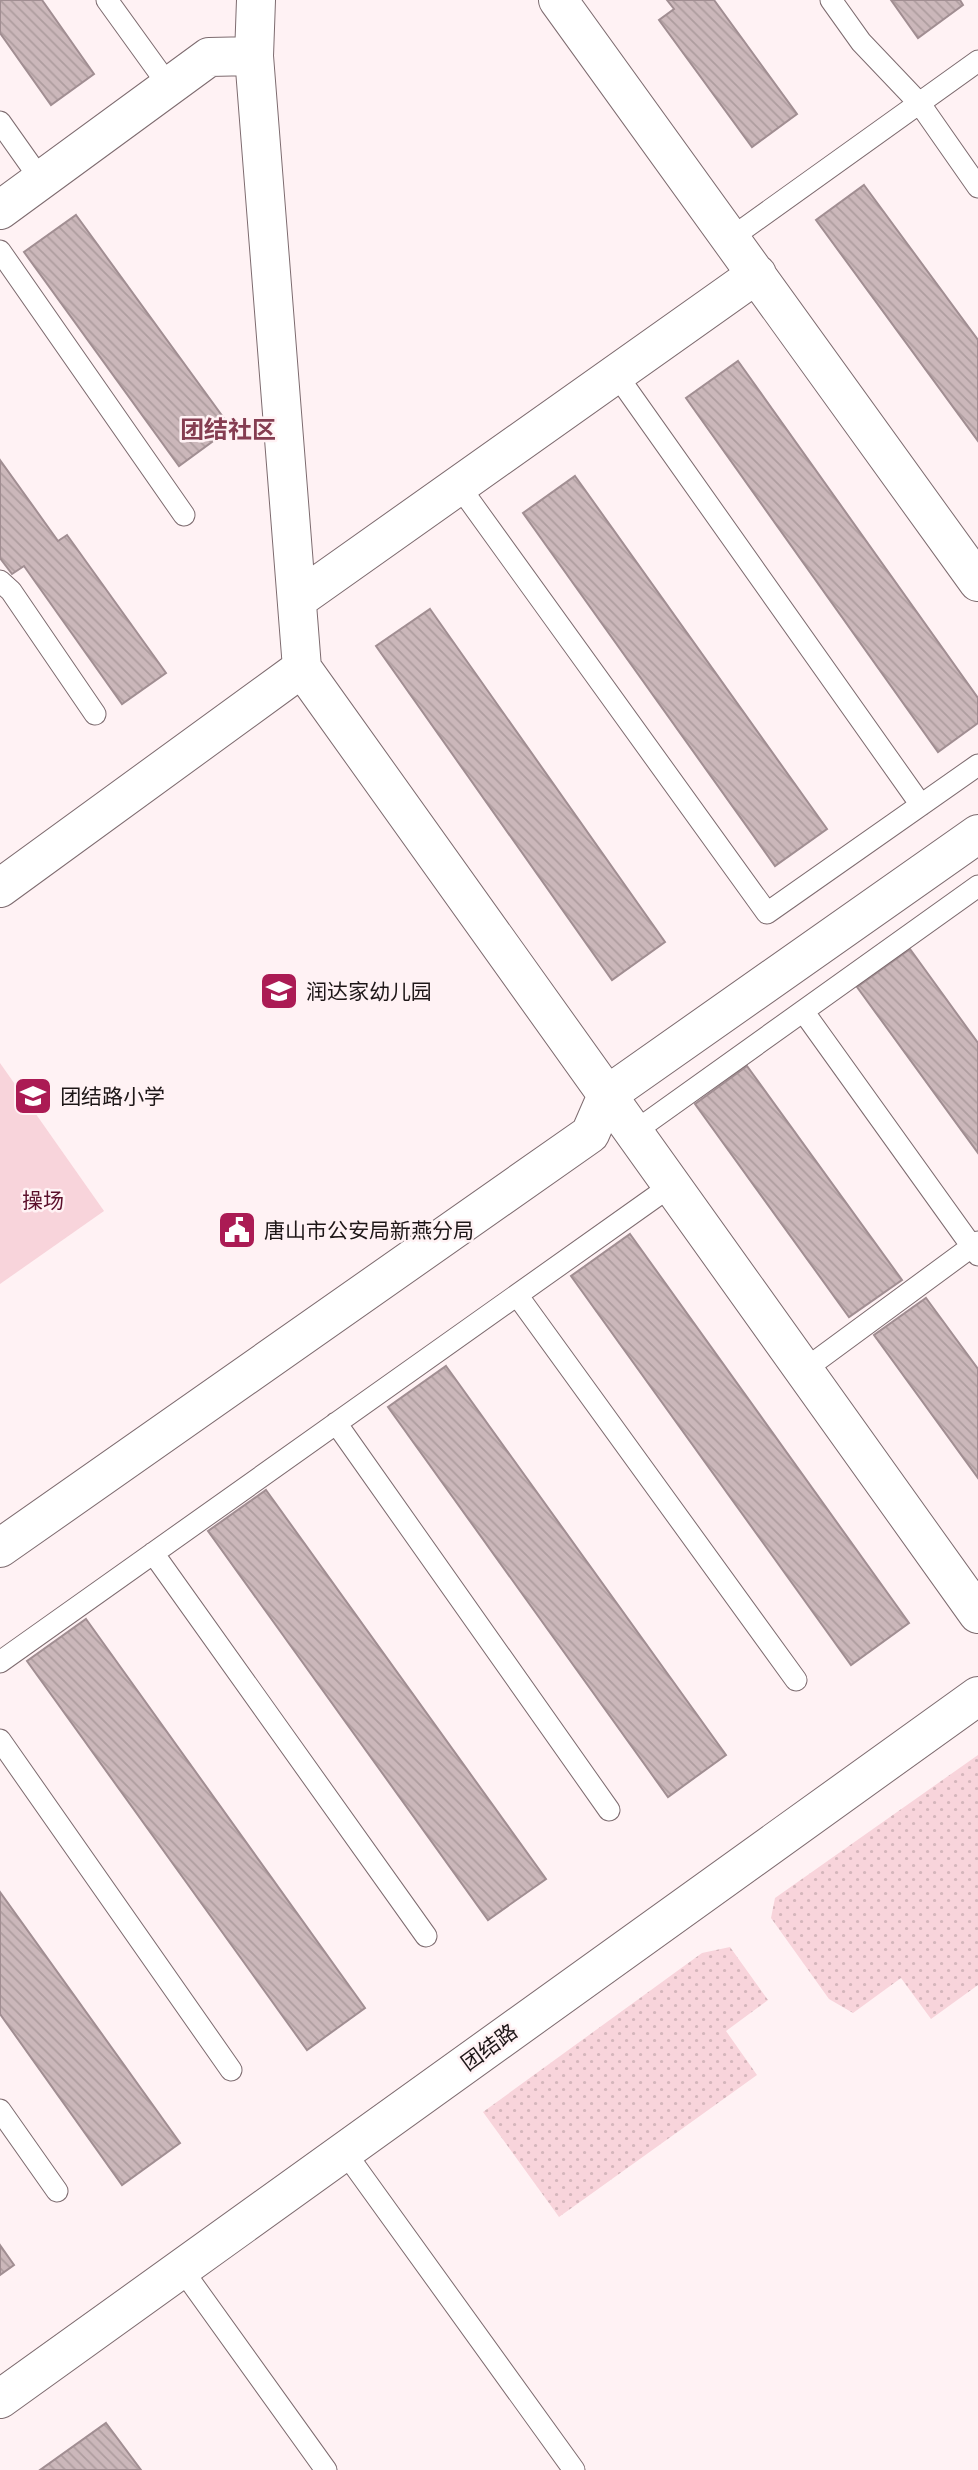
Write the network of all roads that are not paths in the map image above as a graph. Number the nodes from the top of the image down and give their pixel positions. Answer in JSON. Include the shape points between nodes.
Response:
{"nodes":[{"id":1,"x":107,"y":0,"type":"edge"},
{"id":2,"x":256,"y":0,"type":"edge"},
{"id":3,"x":558,"y":0,"type":"edge"},
{"id":4,"x":831,"y":0,"type":"edge"},
{"id":5,"x":254,"y":56,"type":"junction"},
{"id":6,"x":978,"y":61,"type":"edge"},
{"id":7,"x":169,"y":86,"type":"junction"},
{"id":8,"x":919,"y":104,"type":"junction"},
{"id":9,"x":0,"y":122,"type":"edge"},
{"id":10,"x":41,"y":180,"type":"junction"},
{"id":11,"x":978,"y":187,"type":"edge"},
{"id":12,"x":0,"y":210,"type":"edge"},
{"id":13,"x":731,"y":238,"type":"junction"},
{"id":14,"x":0,"y":251,"type":"edge"},
{"id":15,"x":757,"y":274,"type":"junction"},
{"id":16,"x":616,"y":374,"type":"junction"},
{"id":17,"x":459,"y":486,"type":"junction"},
{"id":18,"x":184,"y":515,"type":"dead end"},
{"id":19,"x":0,"y":581,"type":"edge"},
{"id":20,"x":978,"y":582,"type":"edge"},
{"id":21,"x":297,"y":600,"type":"junction"},
{"id":22,"x":302,"y":668,"type":"junction"},
{"id":23,"x":95,"y":715,"type":"dead end"},
{"id":24,"x":978,"y":765,"type":"edge"},
{"id":25,"x":921,"y":805,"type":"junction"},
{"id":26,"x":978,"y":834,"type":"edge"},
{"id":27,"x":0,"y":888,"type":"edge"},
{"id":28,"x":975,"y":893,"type":"edge"},
{"id":29,"x":803,"y":1011,"type":"junction"},
{"id":30,"x":607,"y":1095,"type":"junction"},
{"id":31,"x":634,"y":1132,"type":"junction"},
{"id":32,"x":672,"y":1185,"type":"junction"},
{"id":33,"x":976,"y":1248,"type":"edge"},
{"id":34,"x":517,"y":1295,"type":"junction"},
{"id":35,"x":804,"y":1370,"type":"junction"},
{"id":36,"x":336,"y":1423,"type":"junction"},
{"id":37,"x":0,"y":1548,"type":"edge"},
{"id":38,"x":153,"y":1553,"type":"junction"},
{"id":39,"x":978,"y":1614,"type":"edge"},
{"id":40,"x":0,"y":1662,"type":"edge"},
{"id":41,"x":796,"y":1680,"type":"dead end"},
{"id":42,"x":978,"y":1696,"type":"edge"},
{"id":43,"x":0,"y":1740,"type":"edge"},
{"id":44,"x":609,"y":1810,"type":"dead end"},
{"id":45,"x":426,"y":1936,"type":"dead end"},
{"id":46,"x":231,"y":2070,"type":"dead end"},
{"id":47,"x":0,"y":2110,"type":"edge"},
{"id":48,"x":344,"y":2151,"type":"junction"},
{"id":49,"x":57,"y":2191,"type":"dead end"},
{"id":50,"x":181,"y":2268,"type":"junction"},
{"id":51,"x":0,"y":2399,"type":"edge"},
{"id":52,"x":326,"y":2470,"type":"edge"},
{"id":53,"x":574,"y":2470,"type":"edge"}],
"edges":[{"from":1,"to":7,"type":"lane"},
{"from":2,"to":5,"type":"street"},
{"from":3,"to":13,"type":"street"},
{"from":4,"to":8,"type":"lane","via":[[861,42]]},
{"from":5,"to":7,"type":"street","via":[[209,57]]},
{"from":5,"to":21,"type":"street"},
{"from":6,"to":8,"type":"lane"},
{"from":7,"to":10,"type":"street"},
{"from":8,"to":11,"type":"lane"},
{"from":8,"to":13,"type":"lane"},
{"from":9,"to":10,"type":"lane"},
{"from":10,"to":12,"type":"street"},
{"from":13,"to":15,"type":"street"},
{"from":14,"to":18,"type":"lane"},
{"from":15,"to":16,"type":"street"},
{"from":15,"to":20,"type":"street"},
{"from":16,"to":17,"type":"street"},
{"from":16,"to":25,"type":"lane"},
{"from":17,"to":21,"type":"street"},
{"from":17,"to":25,"type":"lane","via":[[766,913]]},
{"from":19,"to":23,"type":"lane"},
{"from":21,"to":22,"type":"street"},
{"from":22,"to":27,"type":"street"},
{"from":22,"to":30,"type":"street"},
{"from":24,"to":25,"type":"lane"},
{"from":26,"to":30,"type":"street"},
{"from":28,"to":29,"type":"lane"},
{"from":29,"to":31,"type":"lane"},
{"from":29,"to":33,"type":"lane"},
{"from":30,"to":31,"type":"street"},
{"from":30,"to":37,"type":"street","via":[[590,1134]]},
{"from":31,"to":32,"type":"street"},
{"from":32,"to":34,"type":"lane"},
{"from":32,"to":35,"type":"street"},
{"from":33,"to":35,"type":"lane"},
{"from":34,"to":36,"type":"lane"},
{"from":34,"to":41,"type":"lane"},
{"from":35,"to":39,"type":"street"},
{"from":36,"to":38,"type":"lane"},
{"from":36,"to":44,"type":"lane"},
{"from":38,"to":40,"type":"lane"},
{"from":38,"to":45,"type":"lane"},
{"from":42,"to":48,"type":"street","name":"团结路"},
{"from":43,"to":46,"type":"lane"},
{"from":47,"to":49,"type":"lane"},
{"from":48,"to":50,"type":"street","name":"团结路"},
{"from":48,"to":53,"type":"lane"},
{"from":50,"to":51,"type":"street","name":"团结路"},
{"from":50,"to":52,"type":"lane"}]}
